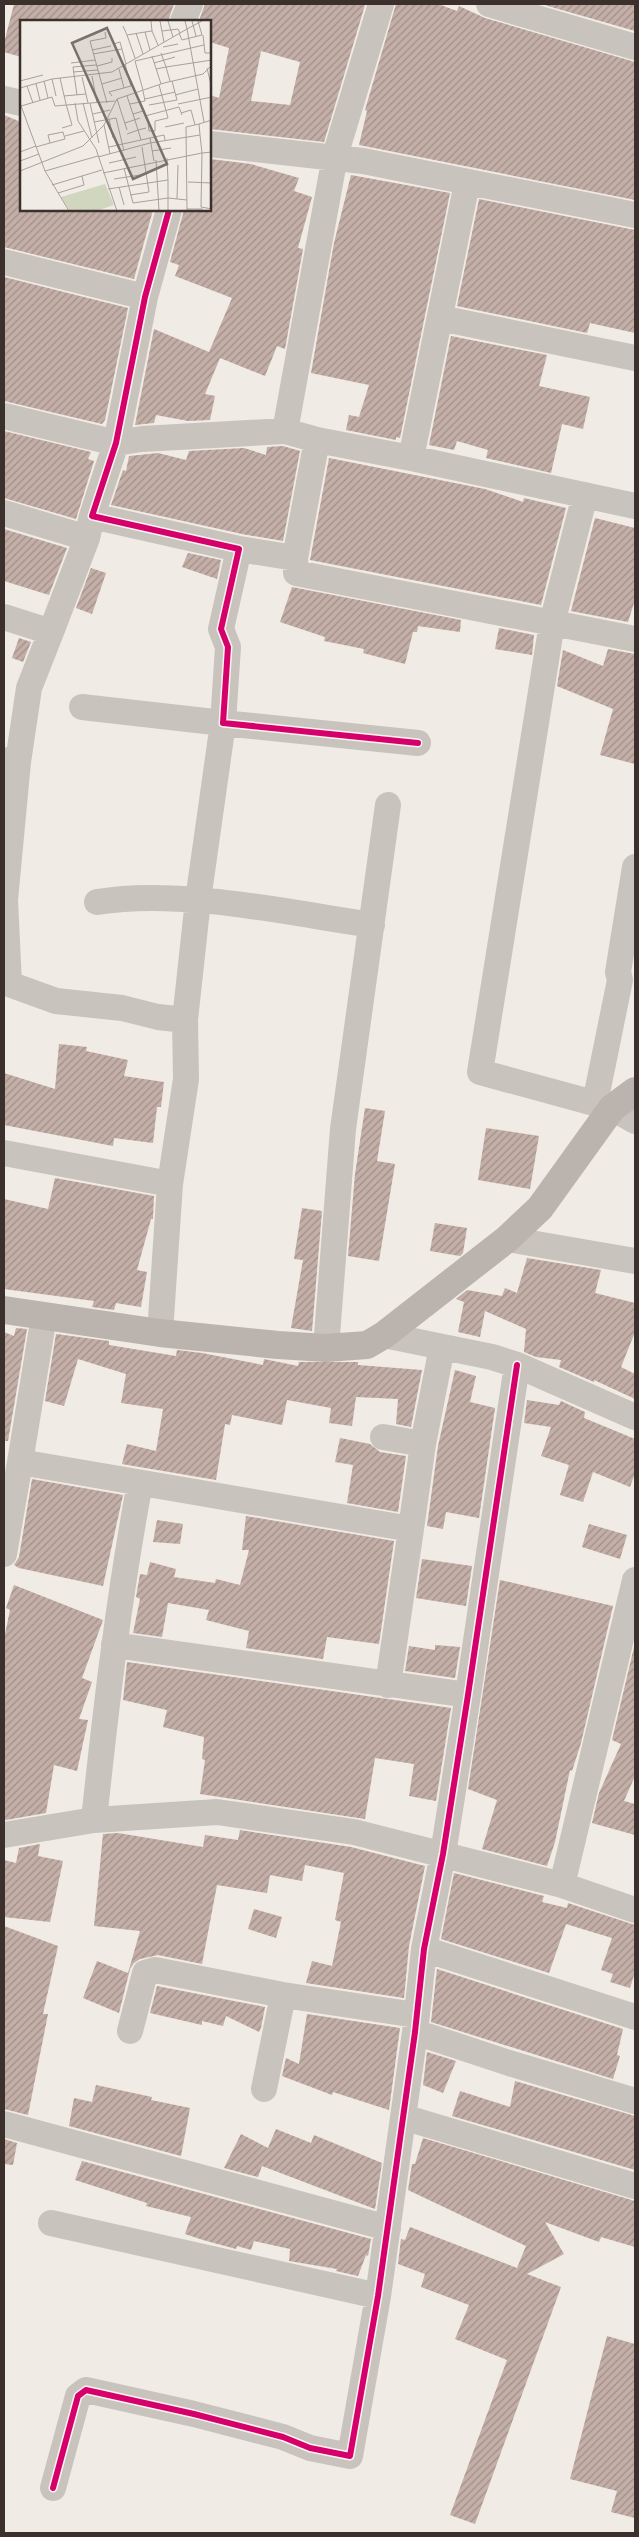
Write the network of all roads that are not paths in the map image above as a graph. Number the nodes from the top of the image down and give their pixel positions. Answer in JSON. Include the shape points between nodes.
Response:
{"nodes":[{"id":1,"x":190,"y":4,"type":"edge"},
{"id":2,"x":381,"y":4,"type":"edge"},
{"id":3,"x":489,"y":4,"type":"edge"},
{"id":4,"x":183,"y":20,"type":"edge"},
{"id":5,"x":635,"y":47,"type":"edge"},
{"id":6,"x":4,"y":98,"type":"edge"},
{"id":7,"x":20,"y":103,"type":"edge"},
{"id":8,"x":211,"y":144,"type":"edge"},
{"id":9,"x":335,"y":156,"type":"junction"},
{"id":10,"x":467,"y":183,"type":"junction"},
{"id":11,"x":169,"y":211,"type":"edge"},
{"id":12,"x":635,"y":215,"type":"edge"},
{"id":13,"x":4,"y":262,"type":"edge"},
{"id":14,"x":145,"y":297,"type":"junction"},
{"id":15,"x":440,"y":318,"type":"junction"},
{"id":16,"x":635,"y":358,"type":"edge"},
{"id":17,"x":4,"y":416,"type":"edge"},
{"id":18,"x":285,"y":431,"type":"junction"},
{"id":19,"x":317,"y":440,"type":"junction"},
{"id":20,"x":116,"y":443,"type":"junction"},
{"id":21,"x":411,"y":458,"type":"junction"},
{"id":22,"x":585,"y":495,"type":"junction"},
{"id":23,"x":635,"y":506,"type":"edge"},
{"id":24,"x":4,"y":514,"type":"edge"},
{"id":25,"x":89,"y":527,"type":"junction"},
{"id":26,"x":239,"y":548,"type":"junction"},
{"id":27,"x":295,"y":558,"type":"junction"},
{"id":28,"x":4,"y":617,"type":"edge"},
{"id":29,"x":552,"y":624,"type":"junction"},
{"id":30,"x":51,"y":632,"type":"junction"},
{"id":31,"x":635,"y":639,"type":"edge"},
{"id":32,"x":82,"y":707,"type":"dead end"},
{"id":33,"x":223,"y":723,"type":"junction"},
{"id":34,"x":418,"y":742,"type":"dead end"},
{"id":35,"x":11,"y":761,"type":"edge"},
{"id":36,"x":388,"y":804,"type":"dead end"},
{"id":37,"x":635,"y":867,"type":"edge"},
{"id":38,"x":4,"y":900,"type":"edge"},
{"id":39,"x":198,"y":900,"type":"junction"},
{"id":40,"x":97,"y":902,"type":"dead end"},
{"id":41,"x":372,"y":925,"type":"junction"},
{"id":42,"x":185,"y":1020,"type":"junction"},
{"id":43,"x":635,"y":1091,"type":"edge"},
{"id":44,"x":604,"y":1106,"type":"junction"},
{"id":45,"x":635,"y":1122,"type":"edge"},
{"id":46,"x":4,"y":1153,"type":"edge"},
{"id":47,"x":170,"y":1184,"type":"junction"},
{"id":48,"x":507,"y":1239,"type":"junction"},
{"id":49,"x":635,"y":1262,"type":"edge"},
{"id":50,"x":4,"y":1310,"type":"edge"},
{"id":51,"x":44,"y":1316,"type":"junction"},
{"id":52,"x":160,"y":1333,"type":"junction"},
{"id":53,"x":384,"y":1335,"type":"junction"},
{"id":54,"x":326,"y":1348,"type":"junction"},
{"id":55,"x":442,"y":1348,"type":"junction"},
{"id":56,"x":517,"y":1364,"type":"junction"},
{"id":57,"x":635,"y":1417,"type":"edge"},
{"id":58,"x":383,"y":1437,"type":"dead end"},
{"id":59,"x":423,"y":1444,"type":"junction"},
{"id":60,"x":20,"y":1462,"type":"junction"},
{"id":61,"x":140,"y":1483,"type":"junction"},
{"id":62,"x":411,"y":1529,"type":"junction"},
{"id":63,"x":4,"y":1554,"type":"edge"},
{"id":64,"x":635,"y":1580,"type":"edge"},
{"id":65,"x":114,"y":1645,"type":"junction"},
{"id":66,"x":388,"y":1685,"type":"junction"},
{"id":67,"x":468,"y":1695,"type":"junction"},
{"id":68,"x":94,"y":1820,"type":"junction"},
{"id":69,"x":4,"y":1835,"type":"edge"},
{"id":70,"x":443,"y":1854,"type":"junction"},
{"id":71,"x":562,"y":1885,"type":"junction"},
{"id":72,"x":635,"y":1910,"type":"edge"},
{"id":73,"x":424,"y":1949,"type":"junction"},
{"id":74,"x":283,"y":1995,"type":"junction"},
{"id":75,"x":635,"y":2017,"type":"edge"},
{"id":76,"x":416,"y":2023,"type":"junction"},
{"id":77,"x":130,"y":2031,"type":"dead end"},
{"id":78,"x":264,"y":2089,"type":"dead end"},
{"id":79,"x":635,"y":2101,"type":"edge"},
{"id":80,"x":403,"y":2117,"type":"junction"},
{"id":81,"x":4,"y":2124,"type":"edge"},
{"id":82,"x":635,"y":2186,"type":"edge"},
{"id":83,"x":51,"y":2223,"type":"dead end"},
{"id":84,"x":388,"y":2228,"type":"junction"},
{"id":85,"x":378,"y":2296,"type":"junction"},
{"id":86,"x":54,"y":2488,"type":"dead end"}],
"edges":[{"from":1,"to":4,"type":"street"},
{"from":2,"to":9,"type":"street"},
{"from":3,"to":5,"type":"street"},
{"from":6,"to":7,"type":"street"},
{"from":8,"to":9,"type":"street"},
{"from":9,"to":10,"type":"street"},
{"from":9,"to":18,"type":"street"},
{"from":10,"to":12,"type":"street"},
{"from":10,"to":15,"type":"street"},
{"from":11,"to":14,"type":"street"},
{"from":13,"to":14,"type":"street"},
{"from":14,"to":20,"type":"street"},
{"from":15,"to":16,"type":"street"},
{"from":15,"to":21,"type":"street"},
{"from":17,"to":20,"type":"street"},
{"from":18,"to":19,"type":"street"},
{"from":18,"to":20,"type":"street"},
{"from":19,"to":21,"type":"street"},
{"from":19,"to":27,"type":"street"},
{"from":20,"to":25,"type":"street"},
{"from":21,"to":22,"type":"street"},
{"from":22,"to":23,"type":"street"},
{"from":22,"to":29,"type":"street"},
{"from":24,"to":25,"type":"street"},
{"from":25,"to":26,"type":"street"},
{"from":25,"to":30,"type":"street"},
{"from":26,"to":27,"type":"street"},
{"from":26,"to":33,"type":"street","via":[[221,629],[228,646]]},
{"from":27,"to":29,"type":"street","via":[[296,573]]},
{"from":28,"to":30,"type":"street"},
{"from":29,"to":31,"type":"street"},
{"from":29,"to":44,"type":"street","via":[[480,1072]]},
{"from":30,"to":35,"type":"street","via":[[29,688]]},
{"from":32,"to":33,"type":"street"},
{"from":33,"to":34,"type":"street"},
{"from":33,"to":39,"type":"street"},
{"from":35,"to":38,"type":"street"},
{"from":36,"to":41,"type":"street"},
{"from":37,"to":44,"type":"street","via":[[618,972],[620,980]]},
{"from":38,"to":42,"type":"street","via":[[9,984],[56,1002],[122,1008]]},
{"from":39,"to":40,"type":"street","via":[[117,898]]},
{"from":39,"to":41,"type":"street"},
{"from":39,"to":42,"type":"street"},
{"from":41,"to":54,"type":"street","via":[[343,1129]]},
{"from":42,"to":47,"type":"street","via":[[186,1079]]},
{"from":43,"to":44,"type":"street"},
{"from":44,"to":45,"type":"street"},
{"from":44,"to":48,"type":"street","via":[[540,1208]]},
{"from":46,"to":47,"type":"street"},
{"from":47,"to":52,"type":"street"},
{"from":48,"to":49,"type":"street"},
{"from":48,"to":53,"type":"street"},
{"from":50,"to":51,"type":"street"},
{"from":51,"to":52,"type":"street"},
{"from":51,"to":60,"type":"street"},
{"from":52,"to":54,"type":"street"},
{"from":53,"to":54,"type":"street","via":[[367,1345]]},
{"from":53,"to":55,"type":"street"},
{"from":55,"to":56,"type":"street"},
{"from":55,"to":59,"type":"street"},
{"from":56,"to":57,"type":"street"},
{"from":56,"to":67,"type":"street"},
{"from":58,"to":59,"type":"street"},
{"from":59,"to":62,"type":"street"},
{"from":60,"to":61,"type":"street"},
{"from":60,"to":63,"type":"street"},
{"from":61,"to":62,"type":"street"},
{"from":61,"to":65,"type":"street","via":[[122,1578]]},
{"from":62,"to":66,"type":"street"},
{"from":64,"to":71,"type":"street"},
{"from":65,"to":66,"type":"street"},
{"from":65,"to":68,"type":"street"},
{"from":66,"to":67,"type":"street"},
{"from":67,"to":70,"type":"street"},
{"from":68,"to":69,"type":"street"},
{"from":68,"to":70,"type":"street","via":[[217,1812],[354,1832]]},
{"from":70,"to":71,"type":"street"},
{"from":70,"to":73,"type":"street"},
{"from":71,"to":72,"type":"street"},
{"from":73,"to":75,"type":"street"},
{"from":73,"to":76,"type":"street"},
{"from":74,"to":76,"type":"street"},
{"from":74,"to":77,"type":"street","via":[[154,1970],[145,1973]]},
{"from":74,"to":78,"type":"street"},
{"from":76,"to":79,"type":"street","via":[[509,2063]]},
{"from":76,"to":80,"type":"street"},
{"from":80,"to":82,"type":"street"},
{"from":80,"to":84,"type":"street"},
{"from":81,"to":84,"type":"street"},
{"from":83,"to":85,"type":"street"},
{"from":84,"to":85,"type":"street"},
{"from":85,"to":86,"type":"street","via":[[350,2456],[310,2448],[283,2437],[194,2414],[86,2390],[78,2396]]}]}
